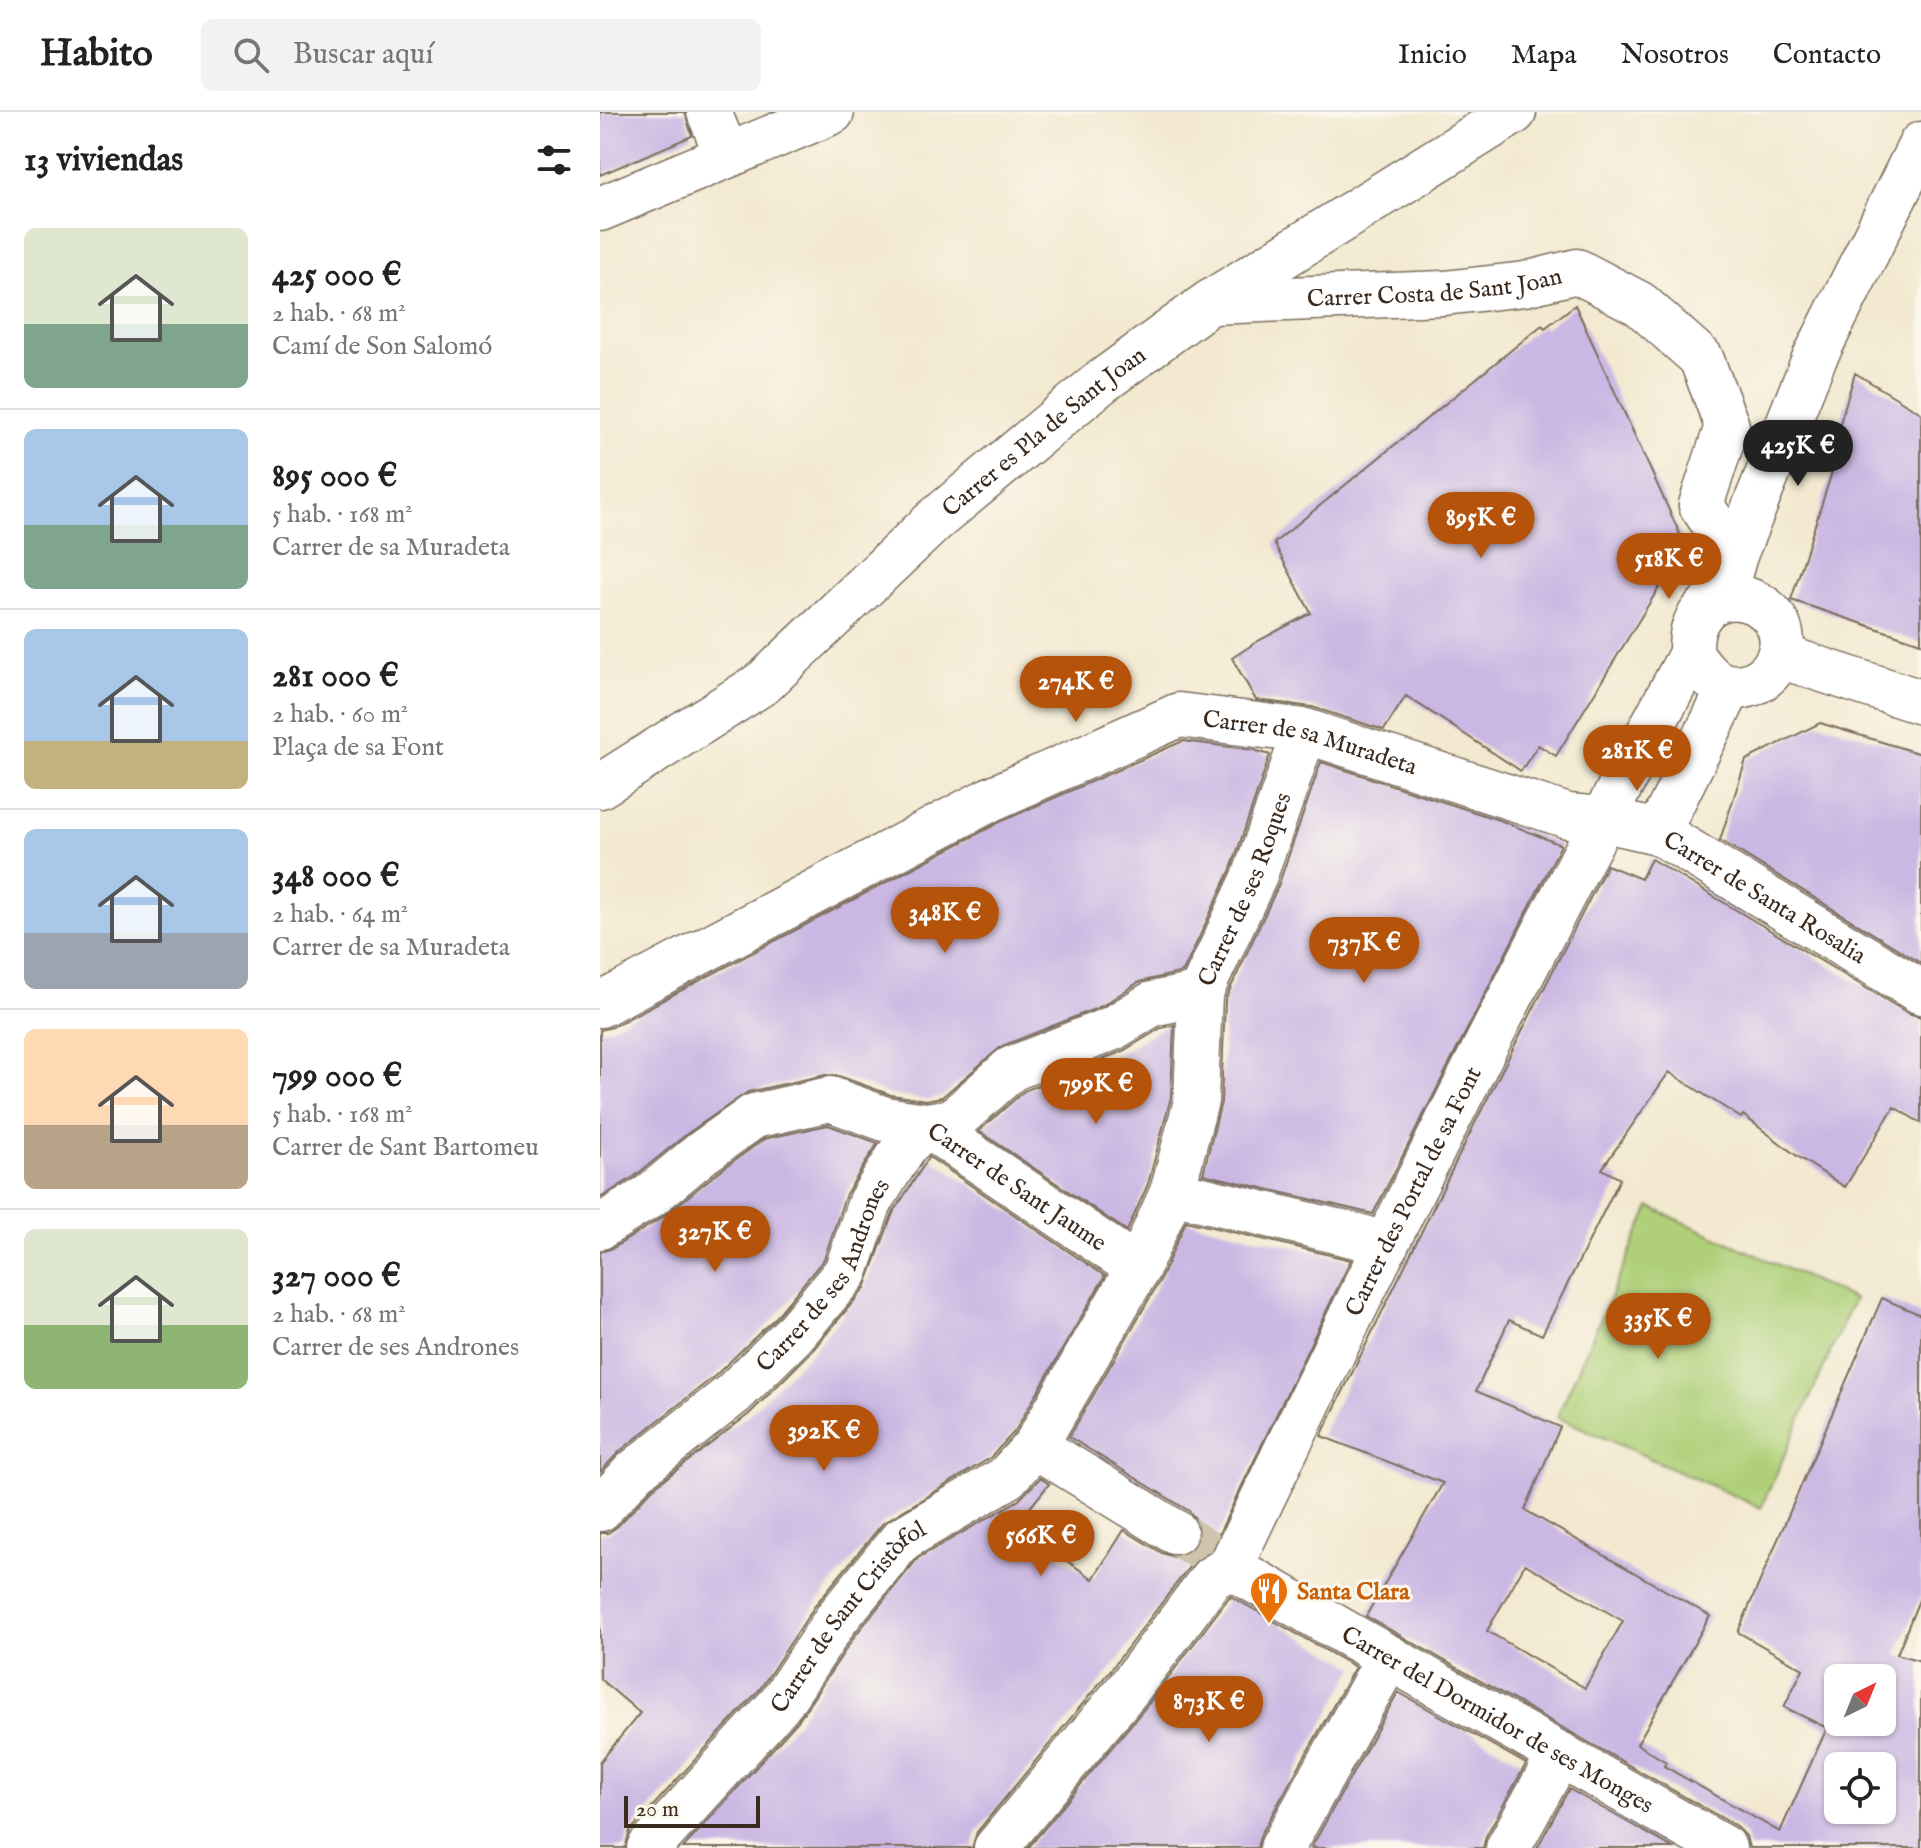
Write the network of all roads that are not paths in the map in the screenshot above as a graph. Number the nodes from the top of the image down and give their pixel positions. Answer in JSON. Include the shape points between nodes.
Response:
{"nodes":[{"id":1,"x":709,"y":112,"type":"edge"},
{"id":2,"x":832,"y":112,"type":"edge"},
{"id":3,"x":1514,"y":112,"type":"edge"},
{"id":4,"x":1921,"y":144,"type":"edge"},
{"id":5,"x":727,"y":156,"type":"junction"},
{"id":6,"x":600,"y":209,"type":"edge"},
{"id":7,"x":1209,"y":303,"type":"junction"},
{"id":8,"x":1735,"y":555,"type":"junction"},
{"id":9,"x":1724,"y":598,"type":"junction"},
{"id":10,"x":1691,"y":654,"type":"junction"},
{"id":11,"x":1780,"y":656,"type":"junction"},
{"id":12,"x":1730,"y":687,"type":"junction"},
{"id":13,"x":1921,"y":702,"type":"edge"},
{"id":14,"x":1305,"y":731,"type":"junction"},
{"id":15,"x":600,"y":786,"type":"edge"},
{"id":16,"x":1601,"y":819,"type":"junction"},
{"id":17,"x":1658,"y":832,"type":"junction"},
{"id":18,"x":1921,"y":992,"type":"edge"},
{"id":19,"x":1200,"y":994,"type":"junction"},
{"id":20,"x":600,"y":1005,"type":"edge"},
{"id":21,"x":926,"y":1125,"type":"junction"},
{"id":22,"x":1172,"y":1192,"type":"junction"},
{"id":23,"x":600,"y":1227,"type":"edge"},
{"id":24,"x":1385,"y":1248,"type":"junction"},
{"id":25,"x":1138,"y":1268,"type":"junction"},
{"id":26,"x":1035,"y":1446,"type":"junction"},
{"id":27,"x":600,"y":1509,"type":"edge"},
{"id":28,"x":1175,"y":1532,"type":"tunnel mouth"},
{"id":29,"x":1230,"y":1567,"type":"junction"},
{"id":30,"x":1389,"y":1657,"type":"junction"},
{"id":31,"x":1560,"y":1754,"type":"junction"},
{"id":32,"x":649,"y":1848,"type":"edge"},
{"id":33,"x":996,"y":1848,"type":"edge"},
{"id":34,"x":1282,"y":1848,"type":"edge"},
{"id":35,"x":1508,"y":1848,"type":"edge"},
{"id":36,"x":1724,"y":1848,"type":"edge"}],
"edges":[{"from":1,"to":5,"type":"street"},
{"from":2,"to":5,"type":"street"},
{"from":3,"to":7,"type":"street","name":"Carrer es Pla de Sant Joan"},
{"from":4,"to":8,"type":"street","via":[[1814,359]]},
{"from":5,"to":6,"type":"street"},
{"from":7,"to":8,"type":"street","name":"Carrer Costa de Sant Joan","via":[[1444,293],[1525,284],[1577,271],[1640,304],[1701,358],[1727,426],[1701,505]]},
{"from":7,"to":15,"type":"street","name":"Carrer es Pla de Sant Joan","via":[[1100,383],[935,520],[763,683]]},
{"from":8,"to":9,"type":"street"},
{"from":9,"to":10,"type":"street","via":[[1701,615],[1693,630]]},
{"from":9,"to":11,"type":"street","via":[[1742,598],[1770,612],[1778,625]]},
{"from":10,"to":12,"type":"street","via":[[1704,674]]},
{"from":10,"to":16,"type":"street","name":"Carrer des Portal de sa Font"},
{"from":11,"to":12,"type":"street","via":[[1760,680]]},
{"from":11,"to":13,"type":"street"},
{"from":12,"to":17,"type":"street"},
{"from":14,"to":16,"type":"street","name":"Carrer de sa Muradeta","via":[[1568,816]]},
{"from":14,"to":19,"type":"street","name":"Carrer de ses Roques","via":[[1254,878]]},
{"from":14,"to":20,"type":"street","name":"Carrer de sa Muradeta","via":[[1179,715],[989,800]]},
{"from":16,"to":17,"type":"street","name":"Carrer de Santa Rosalia"},
{"from":16,"to":24,"type":"street","name":"Carrer des Portal de sa Font"},
{"from":17,"to":18,"type":"street","name":"Carrer de Santa Rosalia"},
{"from":19,"to":21,"type":"street","via":[[1152,1004],[1113,1028],[1011,1069],[953,1121]]},
{"from":19,"to":22,"type":"street","name":"Carrer de ses Roques","via":[[1196,1101]]},
{"from":21,"to":23,"type":"street","name":"Carrer de Sant Jaume","via":[[885,1119],[830,1099],[754,1116],[650,1196]]},
{"from":21,"to":25,"type":"street","name":"Carrer de Sant Jaume"},
{"from":21,"to":27,"type":"street","name":"Carrer de ses Andrones","via":[[905,1146],[870,1202],[846,1272],[793,1335],[733,1394],[635,1471]]},
{"from":22,"to":24,"type":"street","via":[[1365,1238]]},
{"from":22,"to":25,"type":"street","name":"Carrer de Sant Cristòfol"},
{"from":24,"to":29,"type":"street","name":"Carrer des Portal de sa Font"},
{"from":25,"to":26,"type":"street","name":"Carrer de Sant Cristòfol"},
{"from":26,"to":28,"type":"street"},
{"from":26,"to":32,"type":"street","name":"Carrer de Sant Cristòfol","via":[[1006,1478],[902,1539],[837,1618],[780,1704]]},
{"from":29,"to":30,"type":"street","name":"Carrer del Dormidor de ses Monges"},
{"from":29,"to":33,"type":"street","via":[[1212,1578]]},
{"from":30,"to":31,"type":"street","name":"Carrer del Dormidor de ses Monges"},
{"from":30,"to":34,"type":"street"},
{"from":31,"to":35,"type":"street"},
{"from":31,"to":36,"type":"street","name":"Carrer del Dormidor de ses Monges"}]}
